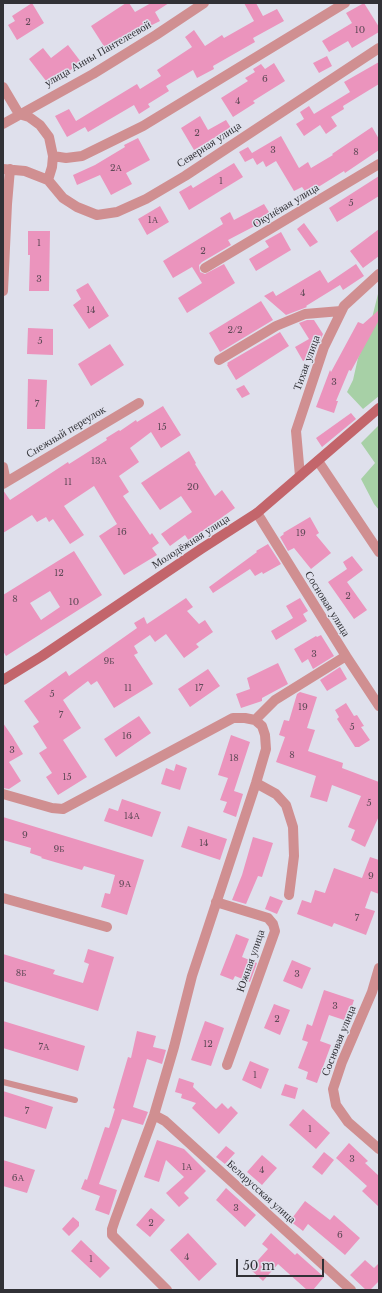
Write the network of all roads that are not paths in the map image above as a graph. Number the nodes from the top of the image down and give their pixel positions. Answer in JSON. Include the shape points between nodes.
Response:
{"nodes":[{"id":1,"x":204,"y":3,"type":"edge"},
{"id":2,"x":345,"y":3,"type":"edge"},
{"id":3,"x":379,"y":48,"type":"edge"},
{"id":4,"x":3,"y":87,"type":"edge"},
{"id":5,"x":19,"y":114,"type":"junction"},
{"id":6,"x":3,"y":124,"type":"edge"},
{"id":7,"x":53,"y":156,"type":"junction"},
{"id":8,"x":379,"y":164,"type":"edge"},
{"id":9,"x":7,"y":169,"type":"edge"},
{"id":10,"x":48,"y":180,"type":"junction"},
{"id":11,"x":205,"y":268,"type":"dead end"},
{"id":12,"x":379,"y":274,"type":"edge"},
{"id":13,"x":3,"y":291,"type":"edge"},
{"id":14,"x":341,"y":311,"type":"junction"},
{"id":15,"x":219,"y":360,"type":"dead end"},
{"id":16,"x":139,"y":403,"type":"dead end"},
{"id":17,"x":379,"y":408,"type":"edge"},
{"id":18,"x":318,"y":461,"type":"junction"},
{"id":19,"x":3,"y":467,"type":"edge"},
{"id":20,"x":300,"y":476,"type":"junction"},
{"id":21,"x":5,"y":483,"type":"edge"},
{"id":22,"x":257,"y":513,"type":"junction"},
{"id":23,"x":379,"y":552,"type":"edge"},
{"id":24,"x":346,"y":656,"type":"junction"},
{"id":25,"x":3,"y":680,"type":"edge"},
{"id":26,"x":379,"y":706,"type":"edge"},
{"id":27,"x":255,"y":720,"type":"junction"},
{"id":28,"x":256,"y":783,"type":"junction"},
{"id":29,"x":3,"y":794,"type":"edge"},
{"id":30,"x":289,"y":895,"type":"dead end"},
{"id":31,"x":3,"y":898,"type":"edge"},
{"id":32,"x":216,"y":902,"type":"junction"},
{"id":33,"x":107,"y":927,"type":"dead end"},
{"id":34,"x":379,"y":968,"type":"edge"},
{"id":35,"x":227,"y":1065,"type":"dead end"},
{"id":36,"x":3,"y":1082,"type":"edge"},
{"id":37,"x":75,"y":1100,"type":"dead end"},
{"id":38,"x":154,"y":1115,"type":"junction"},
{"id":39,"x":379,"y":1149,"type":"edge"},
{"id":40,"x":167,"y":1290,"type":"edge"},
{"id":41,"x":351,"y":1290,"type":"edge"}],
"edges":[{"from":1,"to":5,"type":"street","name":"улица Анны Пантелеевой","via":[[93,74]]},
{"from":2,"to":7,"type":"street","via":[[142,126],[82,156]]},
{"from":3,"to":10,"type":"street","name":"Северная улица","via":[[185,176],[146,199],[117,212],[97,215],[77,207],[63,198]]},
{"from":4,"to":5,"type":"street"},
{"from":5,"to":6,"type":"street","name":"улица Анны Пантелеевой"},
{"from":5,"to":7,"type":"street","via":[[40,125],[49,137]]},
{"from":7,"to":10,"type":"street"},
{"from":8,"to":11,"type":"street","name":"Окунёвая улица"},
{"from":9,"to":10,"type":"street","name":"Северная улица","via":[[25,171]]},
{"from":9,"to":13,"type":"street"},
{"from":12,"to":14,"type":"street","name":"Тихая улица"},
{"from":14,"to":15,"type":"street","via":[[305,314],[276,326]]},
{"from":14,"to":20,"type":"street","name":"Тихая улица","via":[[324,347],[296,431]]},
{"from":16,"to":21,"type":"street","name":"Снежный переулок"},
{"from":17,"to":18,"type":"main road","name":"Молодёжная улица"},
{"from":18,"to":20,"type":"main road","name":"Молодёжная улица"},
{"from":18,"to":23,"type":"street"},
{"from":19,"to":21,"type":"street","name":"Снежный переулок"},
{"from":20,"to":22,"type":"main road","name":"Молодёжная улица"},
{"from":22,"to":24,"type":"street","name":"Сосновая улица"},
{"from":22,"to":25,"type":"main road","name":"Молодёжная улица"},
{"from":24,"to":26,"type":"street","name":"Сосновая улица"},
{"from":24,"to":27,"type":"street","via":[[275,700]]},
{"from":27,"to":28,"type":"street","via":[[262,726],[266,749]]},
{"from":27,"to":29,"type":"street","via":[[233,718],[63,809]]},
{"from":28,"to":30,"type":"street","via":[[276,794],[286,805],[293,827],[294,856]]},
{"from":28,"to":32,"type":"street"},
{"from":31,"to":33,"type":"street"},
{"from":32,"to":35,"type":"street","name":"Южная улица","via":[[268,918],[275,931]]},
{"from":32,"to":38,"type":"street","via":[[192,976]]},
{"from":34,"to":39,"type":"street","name":"Сосновая улица","via":[[333,1089],[336,1105],[348,1122]]},
{"from":36,"to":37,"type":"lane"},
{"from":38,"to":40,"type":"street","via":[[114,1220],[112,1235]]},
{"from":38,"to":41,"type":"street","name":"Белорусская улица","via":[[165,1121]]}]}
